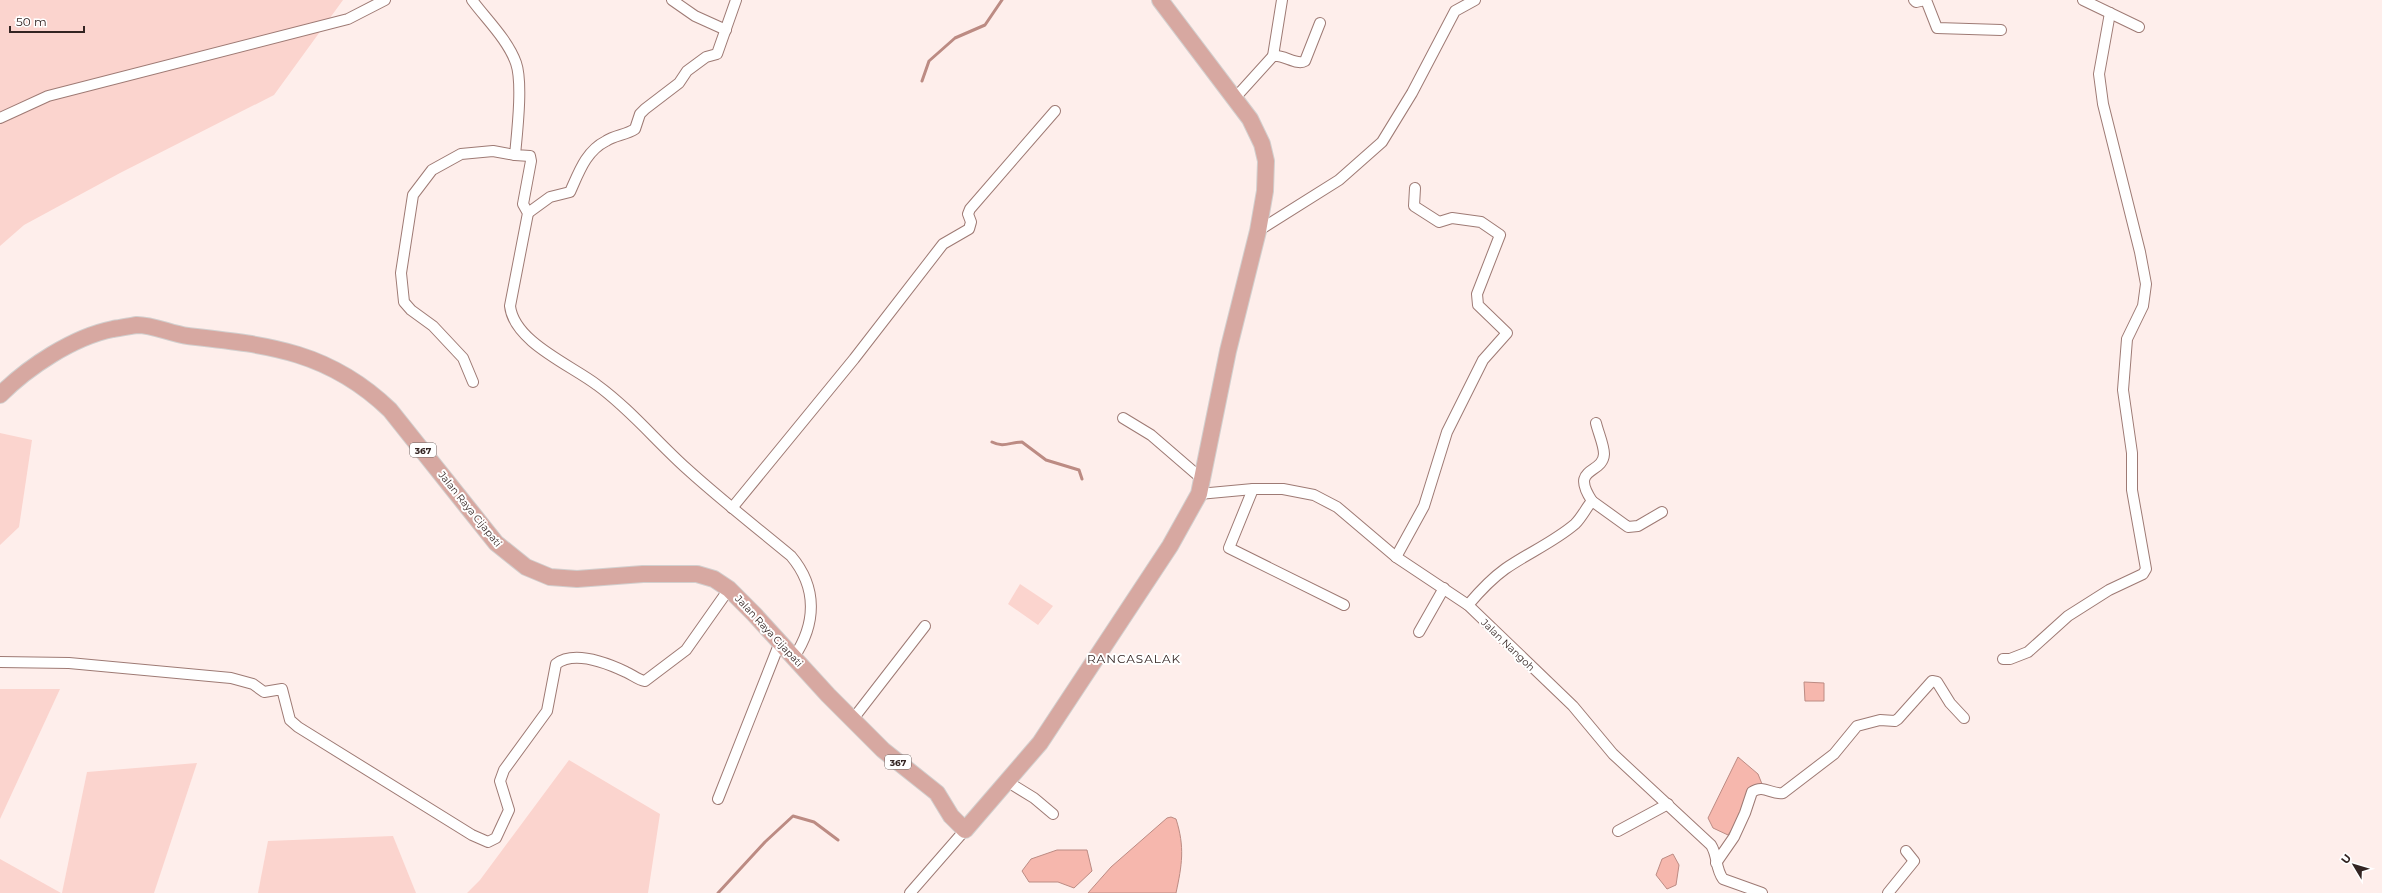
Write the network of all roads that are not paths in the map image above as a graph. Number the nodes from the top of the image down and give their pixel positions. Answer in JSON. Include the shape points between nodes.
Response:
{"nodes":[{"id":1,"x":385,"y":0,"type":"edge"},
{"id":2,"x":472,"y":0,"type":"edge"},
{"id":3,"x":672,"y":0,"type":"edge"},
{"id":4,"x":736,"y":0,"type":"edge"},
{"id":5,"x":1160,"y":0,"type":"edge"},
{"id":6,"x":1282,"y":0,"type":"edge"},
{"id":7,"x":1475,"y":0,"type":"edge"},
{"id":8,"x":1914,"y":0,"type":"edge"},
{"id":9,"x":1926,"y":0,"type":"edge"},
{"id":10,"x":2083,"y":0,"type":"edge"},
{"id":11,"x":2110,"y":13,"type":"junction"},
{"id":12,"x":1320,"y":24,"type":"dead end"},
{"id":13,"x":2139,"y":27,"type":"dead end"},
{"id":14,"x":726,"y":30,"type":"junction"},
{"id":15,"x":2001,"y":30,"type":"dead end"},
{"id":16,"x":1273,"y":56,"type":"junction"},
{"id":17,"x":1235,"y":98,"type":"junction"},
{"id":18,"x":1055,"y":111,"type":"dead end"},
{"id":19,"x":0,"y":118,"type":"edge"},
{"id":20,"x":515,"y":155,"type":"junction"},
{"id":21,"x":1415,"y":188,"type":"dead end"},
{"id":22,"x":528,"y":213,"type":"junction"},
{"id":23,"x":1258,"y":231,"type":"junction"},
{"id":24,"x":473,"y":382,"type":"dead end"},
{"id":25,"x":0,"y":395,"type":"edge"},
{"id":26,"x":1123,"y":418,"type":"dead end"},
{"id":27,"x":1596,"y":423,"type":"dead end"},
{"id":28,"x":1200,"y":486,"type":"junction"},
{"id":29,"x":1253,"y":489,"type":"junction"},
{"id":30,"x":1592,"y":501,"type":"junction"},
{"id":31,"x":732,"y":508,"type":"junction"},
{"id":32,"x":1662,"y":512,"type":"dead end"},
{"id":33,"x":1396,"y":557,"type":"junction"},
{"id":34,"x":1444,"y":588,"type":"junction"},
{"id":35,"x":729,"y":589,"type":"junction"},
{"id":36,"x":1344,"y":605,"type":"dead end"},
{"id":37,"x":1468,"y":605,"type":"junction"},
{"id":38,"x":925,"y":626,"type":"dead end"},
{"id":39,"x":1419,"y":632,"type":"dead end"},
{"id":40,"x":780,"y":642,"type":"junction"},
{"id":41,"x":794,"y":657,"type":"junction"},
{"id":42,"x":2003,"y":659,"type":"dead end"},
{"id":43,"x":0,"y":662,"type":"edge"},
{"id":44,"x":857,"y":714,"type":"junction"},
{"id":45,"x":1964,"y":718,"type":"dead end"},
{"id":46,"x":1008,"y":782,"type":"junction"},
{"id":47,"x":718,"y":799,"type":"dead end"},
{"id":48,"x":1668,"y":804,"type":"junction"},
{"id":49,"x":1053,"y":814,"type":"dead end"},
{"id":50,"x":966,"y":830,"type":"junction"},
{"id":51,"x":1618,"y":831,"type":"dead end"},
{"id":52,"x":1906,"y":851,"type":"dead end"},
{"id":53,"x":1716,"y":863,"type":"junction"},
{"id":54,"x":910,"y":893,"type":"edge"},
{"id":55,"x":1762,"y":893,"type":"edge"},
{"id":56,"x":1888,"y":893,"type":"edge"}],
"edges":[{"from":1,"to":19,"type":"street","via":[[348,19],[48,96]]},
{"from":2,"to":20,"type":"street","via":[[517,64],[519,118]]},
{"from":3,"to":14,"type":"street","via":[[695,16]]},
{"from":4,"to":14,"type":"street"},
{"from":5,"to":17,"type":"main road"},
{"from":6,"to":16,"type":"street"},
{"from":7,"to":23,"type":"street","via":[[1455,12],[1412,93],[1382,142],[1339,180]]},
{"from":8,"to":9,"type":"street"},
{"from":9,"to":15,"type":"street","via":[[1937,28]]},
{"from":10,"to":11,"type":"street"},
{"from":11,"to":13,"type":"street"},
{"from":11,"to":42,"type":"street","via":[[2099,74],[2103,104],[2146,284],[2143,306],[2127,339],[2123,390],[2132,453],[2132,490],[2146,569],[2143,574],[2109,590],[2068,616],[2028,652]]},
{"from":12,"to":16,"type":"street","via":[[1302,63],[1280,55]]},
{"from":14,"to":22,"type":"street","via":[[717,54],[706,57],[687,71],[678,83],[645,109],[640,114],[635,129],[607,140],[589,155],[570,192],[550,197]]},
{"from":16,"to":17,"type":"street"},
{"from":17,"to":23,"type":"main road","via":[[1250,119],[1262,144],[1266,161],[1265,191]]},
{"from":18,"to":31,"type":"street","via":[[970,209],[969,229],[943,244],[854,359]]},
{"from":20,"to":22,"type":"street","via":[[527,155],[531,158],[523,204]]},
{"from":20,"to":24,"type":"street","via":[[493,151],[461,154],[432,170],[413,195],[401,274],[404,302],[433,326],[463,358]]},
{"from":21,"to":33,"type":"street","via":[[1414,206],[1434,220],[1439,222],[1452,218],[1481,222],[1500,235],[1477,294],[1478,306],[1507,333],[1483,360],[1450,426],[1424,506]]},
{"from":22,"to":31,"type":"street","via":[[510,306],[517,327],[566,366],[598,385]]},
{"from":23,"to":28,"type":"main road","via":[[1228,351]]},
{"from":25,"to":35,"type":"main road","name":"Jalan Raya Cijapati","number":"367","via":[[46,356],[112,329],[138,325],[186,336],[228,339],[283,349],[312,358],[343,373],[370,391],[402,424],[496,543],[526,567],[550,577],[577,579],[697,574],[714,579]]},
{"from":26,"to":28,"type":"street","via":[[1151,435]]},
{"from":27,"to":30,"type":"street","via":[[1604,454],[1583,480]]},
{"from":28,"to":29,"type":"street","name":"Jalan Nangoh"},
{"from":28,"to":46,"type":"main road","via":[[1170,546],[1040,743]]},
{"from":29,"to":33,"type":"street","name":"Jalan Nangoh","via":[[1283,490],[1323,499],[1348,516]]},
{"from":29,"to":36,"type":"street","via":[[1229,548]]},
{"from":30,"to":32,"type":"street","via":[[1628,527],[1638,526]]},
{"from":30,"to":37,"type":"street","via":[[1576,523],[1551,542],[1505,569]]},
{"from":31,"to":41,"type":"street","via":[[802,568],[810,600],[811,620],[804,642]]},
{"from":33,"to":34,"type":"street","name":"Jalan Nangoh"},
{"from":34,"to":37,"type":"street","name":"Jalan Nangoh"},
{"from":34,"to":39,"type":"street"},
{"from":35,"to":40,"type":"main road","name":"Jalan Raya Cijapati","number":"367"},
{"from":35,"to":43,"type":"street","via":[[686,650],[648,680],[640,681],[610,665],[573,657],[562,659],[556,664],[552,674],[550,699],[543,719],[504,770],[500,781],[509,810],[496,838],[488,842],[472,835],[298,726],[290,720],[282,689],[264,692],[253,684],[231,678],[69,663]]},
{"from":37,"to":48,"type":"street","name":"Jalan Nangoh","via":[[1573,706],[1614,754]]},
{"from":38,"to":44,"type":"street"},
{"from":40,"to":41,"type":"main road","name":"Jalan Raya Cijapati","number":"367"},
{"from":40,"to":47,"type":"street"},
{"from":41,"to":44,"type":"main road","name":"Jalan Raya Cijapati","number":"367","via":[[828,695]]},
{"from":44,"to":50,"type":"main road","name":"Jalan Raya Cijapati","number":"367","via":[[883,750],[929,785],[956,822]]},
{"from":45,"to":53,"type":"street","via":[[1950,703],[1937,682],[1932,681],[1898,719],[1880,720],[1857,726],[1834,754],[1783,793],[1777,794],[1768,789],[1756,789],[1752,792],[1734,837]]},
{"from":46,"to":49,"type":"street","via":[[1034,798]]},
{"from":46,"to":50,"type":"main road"},
{"from":48,"to":51,"type":"street"},
{"from":48,"to":53,"type":"street","name":"Jalan Nangoh","via":[[1711,845]]},
{"from":50,"to":54,"type":"street"},
{"from":52,"to":56,"type":"street","via":[[1914,861]]},
{"from":53,"to":55,"type":"street","name":"Jalan Nangoh","via":[[1723,879]]}]}
